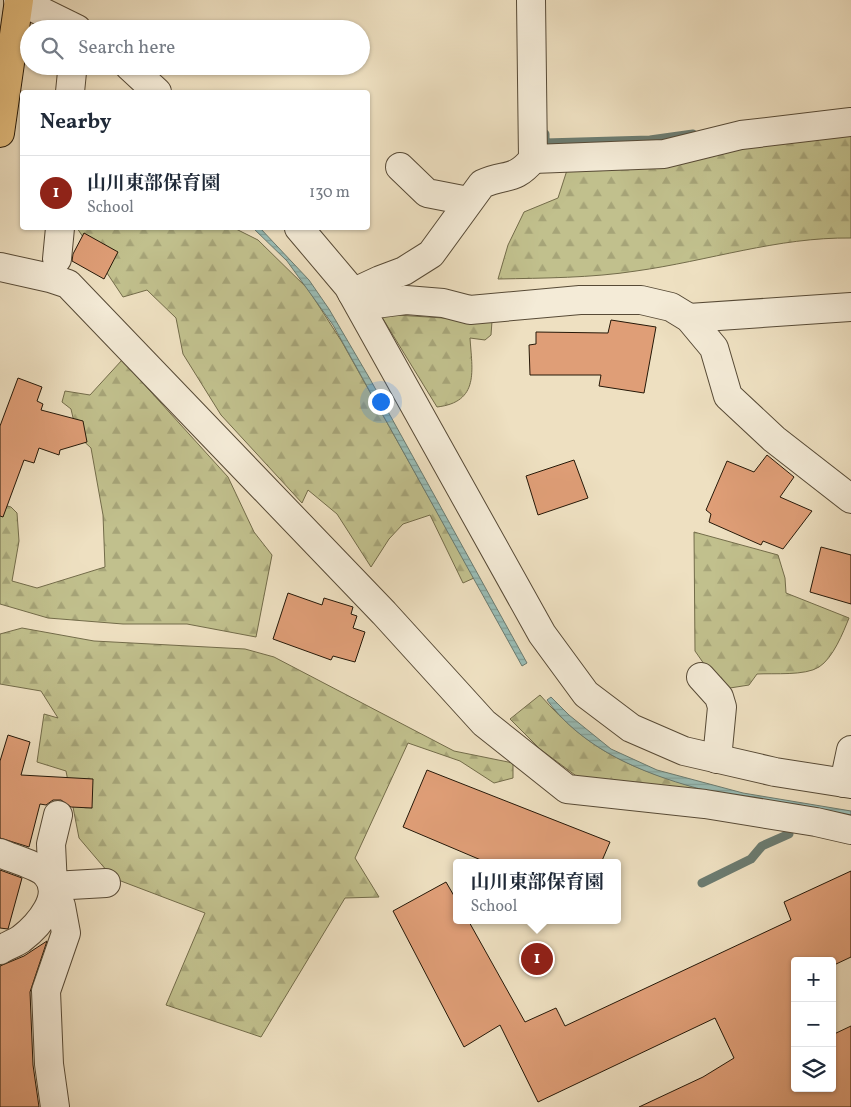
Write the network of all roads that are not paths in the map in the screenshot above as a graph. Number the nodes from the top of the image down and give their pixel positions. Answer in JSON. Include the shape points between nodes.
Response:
{"nodes":[{"id":1,"x":18,"y":0,"type":"edge"},
{"id":2,"x":530,"y":0,"type":"edge"},
{"id":3,"x":59,"y":20,"type":"edge"},
{"id":4,"x":139,"y":75,"type":"edge"},
{"id":5,"x":155,"y":90,"type":"edge"},
{"id":6,"x":851,"y":122,"type":"edge"},
{"id":7,"x":0,"y":133,"type":"edge"},
{"id":8,"x":533,"y":158,"type":"junction"},
{"id":9,"x":400,"y":167,"type":"dead end"},
{"id":10,"x":468,"y":201,"type":"junction"},
{"id":11,"x":60,"y":230,"type":"edge"},
{"id":12,"x":301,"y":230,"type":"edge"},
{"id":13,"x":57,"y":259,"type":"dead end"},
{"id":14,"x":0,"y":267,"type":"edge"},
{"id":15,"x":356,"y":300,"type":"junction"},
{"id":16,"x":851,"y":307,"type":"edge"},
{"id":17,"x":689,"y":318,"type":"junction"},
{"id":18,"x":851,"y":499,"type":"edge"},
{"id":19,"x":701,"y":677,"type":"dead end"},
{"id":20,"x":851,"y":750,"type":"edge"},
{"id":21,"x":717,"y":759,"type":"junction"},
{"id":22,"x":848,"y":784,"type":"edge"},
{"id":23,"x":58,"y":815,"type":"dead end"},
{"id":24,"x":851,"y":830,"type":"edge"},
{"id":25,"x":0,"y":853,"type":"edge"},
{"id":26,"x":106,"y":883,"type":"dead end"},
{"id":27,"x":53,"y":886,"type":"junction"},
{"id":28,"x":0,"y":950,"type":"edge"},
{"id":29,"x":54,"y":1107,"type":"edge"}],
"edges":[{"from":1,"to":3,"type":"street"},
{"from":1,"to":7,"type":"main road"},
{"from":2,"to":8,"type":"street"},
{"from":4,"to":5,"type":"street"},
{"from":6,"to":8,"type":"street","via":[[741,135],[664,154]]},
{"from":8,"to":10,"type":"street","via":[[523,171],[482,184]]},
{"from":9,"to":10,"type":"street","via":[[427,193]]},
{"from":10,"to":15,"type":"street","via":[[431,254],[404,271],[380,280]]},
{"from":11,"to":13,"type":"street"},
{"from":12,"to":15,"type":"street"},
{"from":14,"to":24,"type":"street","via":[[68,284],[384,613],[484,724],[567,789],[705,804]]},
{"from":15,"to":17,"type":"street","via":[[443,303],[470,310],[580,300],[641,300],[671,307]]},
{"from":15,"to":21,"type":"street","via":[[542,634],[586,694],[631,728],[684,751]]},
{"from":16,"to":17,"type":"street"},
{"from":17,"to":18,"type":"street","via":[[714,348],[728,396],[774,439]]},
{"from":19,"to":21,"type":"street","via":[[719,696],[722,707]]},
{"from":20,"to":22,"type":"street"},
{"from":21,"to":22,"type":"street"},
{"from":23,"to":27,"type":"street","via":[[51,844]]},
{"from":25,"to":27,"type":"street","via":[[45,873]]},
{"from":26,"to":27,"type":"street"},
{"from":27,"to":28,"type":"street","via":[[53,899],[44,914],[21,938]]},
{"from":27,"to":29,"type":"street","via":[[66,933],[46,991]]}]}
